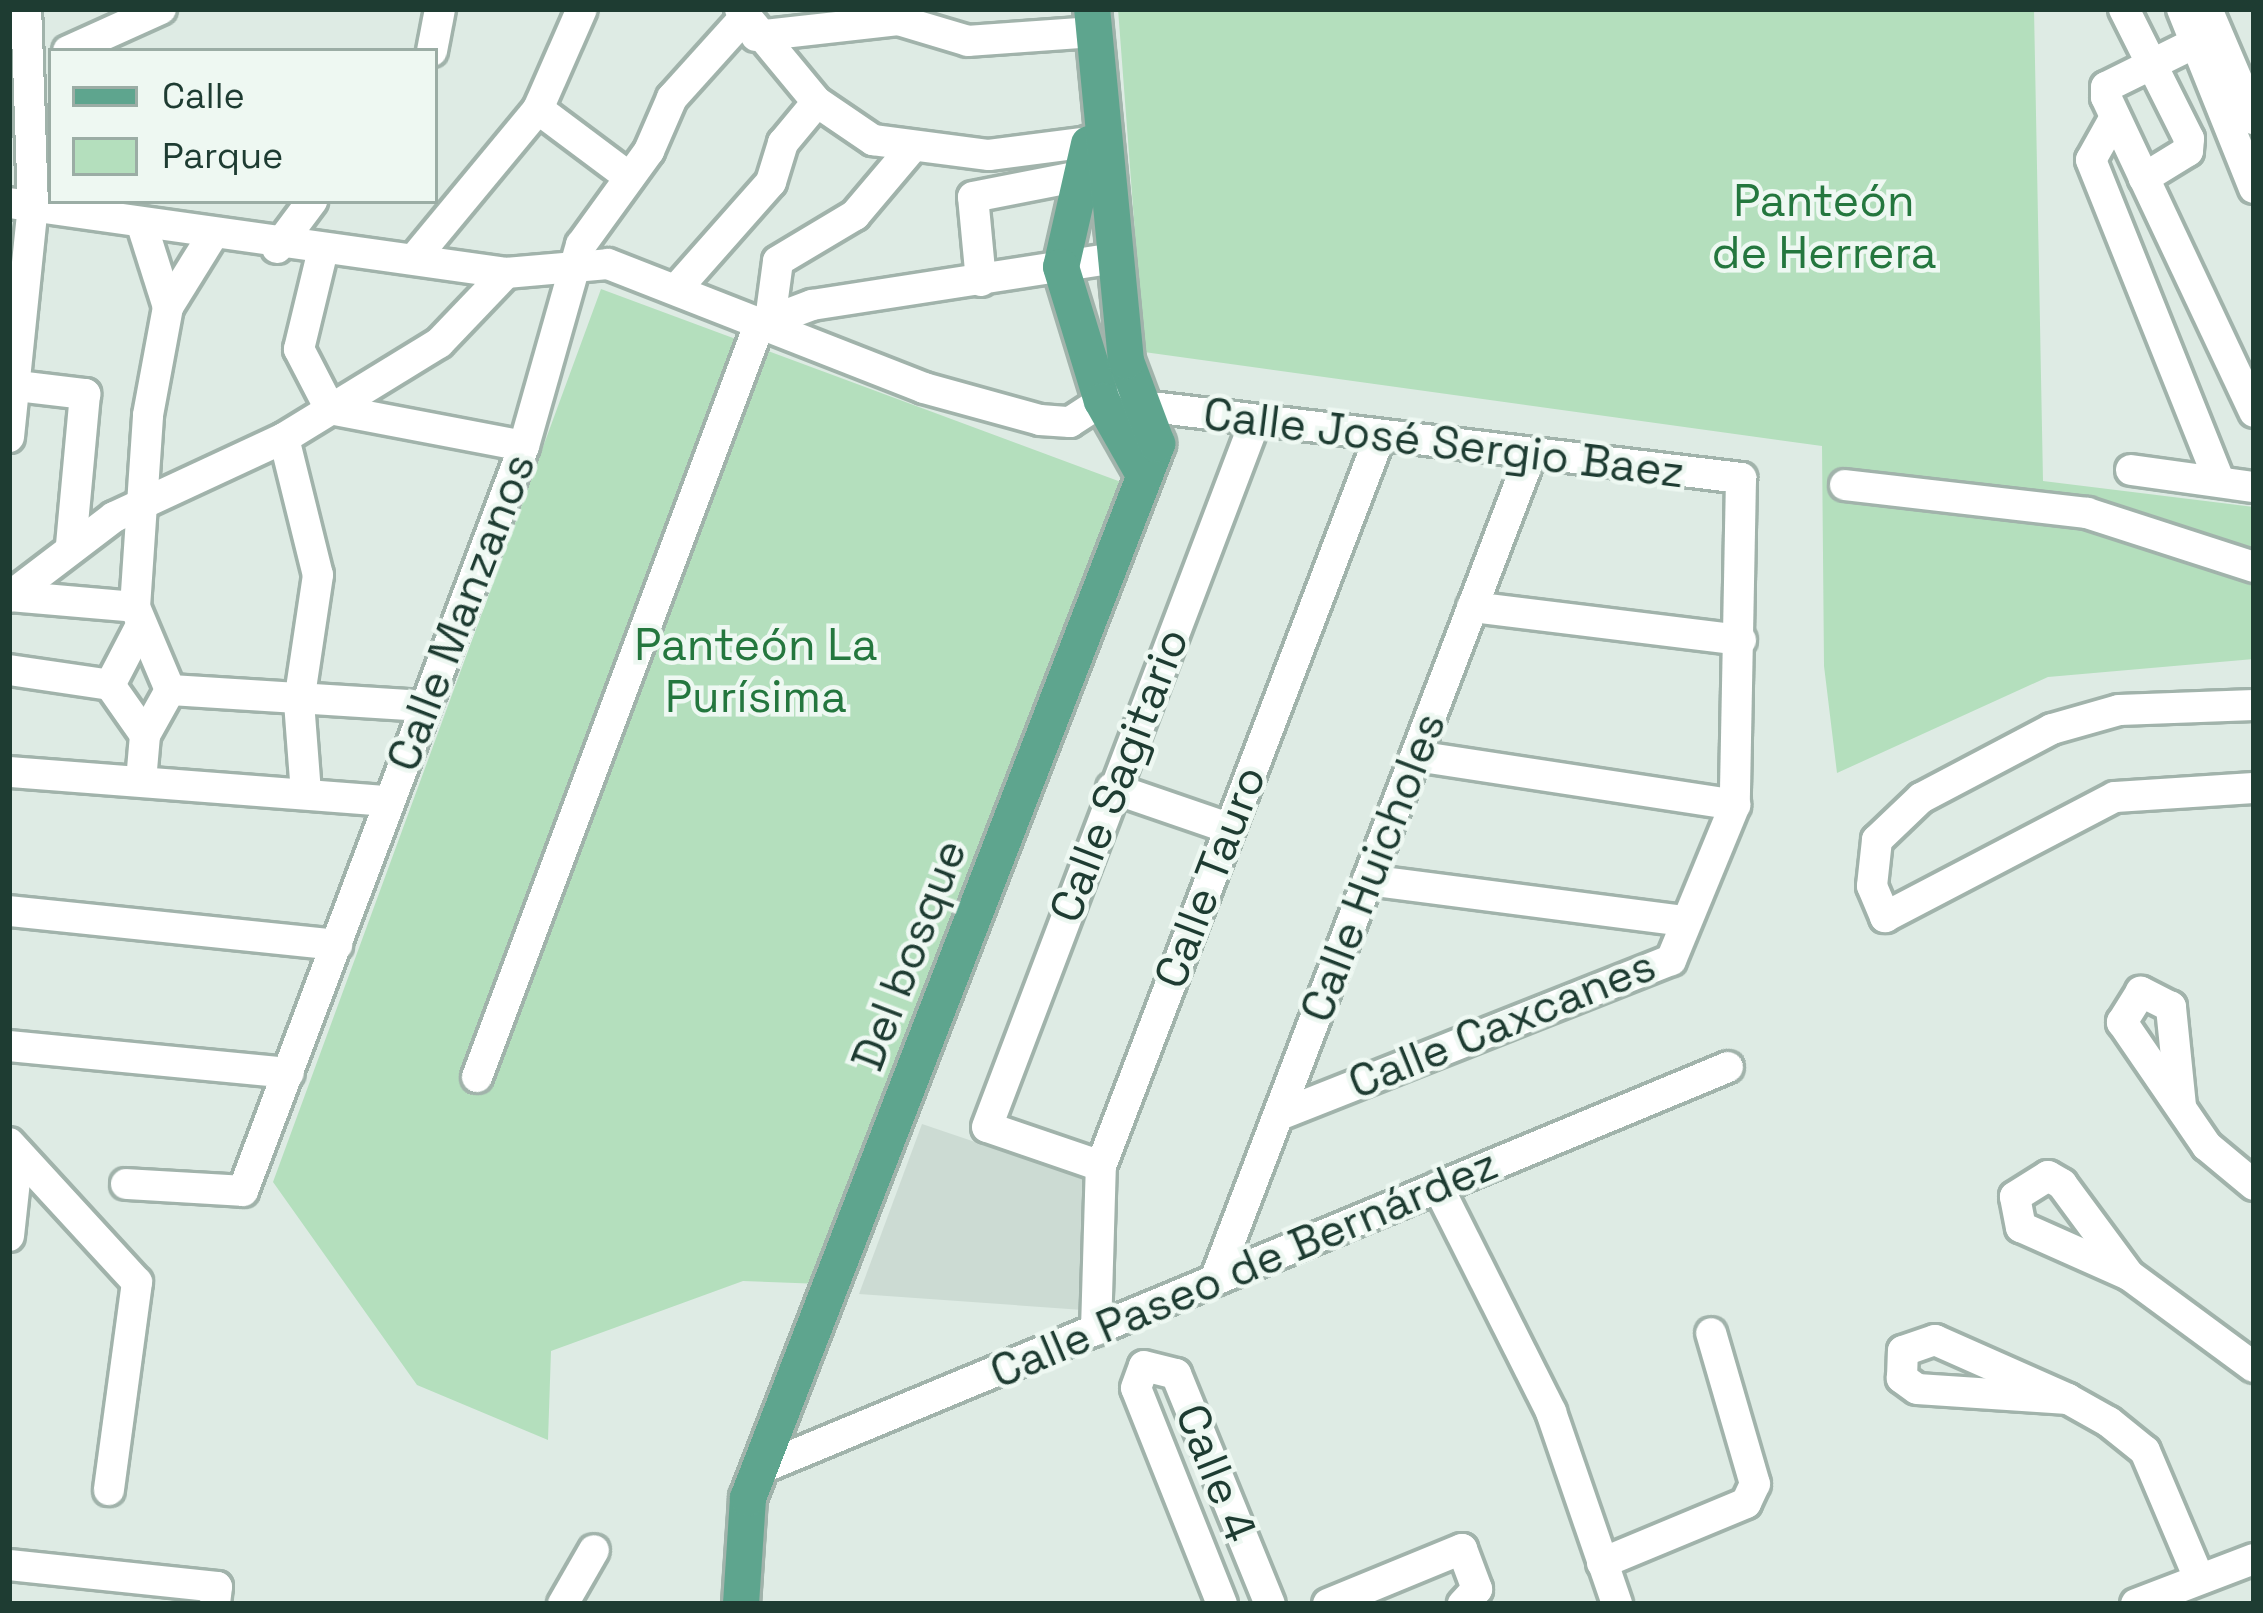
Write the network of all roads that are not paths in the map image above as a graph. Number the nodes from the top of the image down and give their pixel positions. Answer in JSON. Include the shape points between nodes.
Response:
{"nodes":[{"id":1,"x":26,"y":9,"type":"edge"},
{"id":2,"x":161,"y":9,"type":"edge"},
{"id":3,"x":440,"y":9,"type":"edge"},
{"id":4,"x":582,"y":9,"type":"edge"},
{"id":5,"x":2124,"y":9,"type":"edge"},
{"id":6,"x":2182,"y":9,"type":"edge"},
{"id":7,"x":2206,"y":9,"type":"edge"},
{"id":8,"x":747,"y":21,"type":"edge"},
{"id":9,"x":1086,"y":21,"type":"edge"},
{"id":10,"x":2195,"y":43,"type":"junction"},
{"id":11,"x":75,"y":48,"type":"edge"},
{"id":12,"x":433,"y":48,"type":"edge"},
{"id":13,"x":39,"y":63,"type":"edge"},
{"id":14,"x":2153,"y":64,"type":"junction"},
{"id":15,"x":817,"y":102,"type":"junction"},
{"id":16,"x":538,"y":110,"type":"junction"},
{"id":17,"x":2115,"y":117,"type":"junction"},
{"id":18,"x":2254,"y":119,"type":"edge"},
{"id":19,"x":909,"y":151,"type":"junction"},
{"id":20,"x":1096,"y":157,"type":"junction"},
{"id":21,"x":629,"y":178,"type":"junction"},
{"id":22,"x":2144,"y":178,"type":"junction"},
{"id":23,"x":2254,"y":188,"type":"edge"},
{"id":24,"x":310,"y":204,"type":"edge"},
{"id":25,"x":21,"y":205,"type":"edge"},
{"id":26,"x":129,"y":214,"type":"edge"},
{"id":27,"x":212,"y":236,"type":"junction"},
{"id":28,"x":277,"y":248,"type":"junction"},
{"id":29,"x":322,"y":254,"type":"junction"},
{"id":30,"x":1114,"y":258,"type":"junction"},
{"id":31,"x":414,"y":259,"type":"junction"},
{"id":32,"x":1061,"y":267,"type":"junction"},
{"id":33,"x":506,"y":273,"type":"junction"},
{"id":34,"x":573,"y":274,"type":"junction"},
{"id":35,"x":981,"y":281,"type":"junction"},
{"id":36,"x":680,"y":285,"type":"junction"},
{"id":37,"x":841,"y":306,"type":"junction"},
{"id":38,"x":168,"y":307,"type":"junction"},
{"id":39,"x":765,"y":319,"type":"junction"},
{"id":40,"x":834,"y":355,"type":"junction"},
{"id":41,"x":11,"y":385,"type":"edge"},
{"id":42,"x":1102,"y":401,"type":"junction"},
{"id":43,"x":1146,"y":406,"type":"junction"},
{"id":44,"x":329,"y":409,"type":"junction"},
{"id":45,"x":2254,"y":412,"type":"edge"},
{"id":46,"x":1254,"y":424,"type":"junction"},
{"id":47,"x":1380,"y":436,"type":"junction"},
{"id":48,"x":9,"y":437,"type":"edge"},
{"id":49,"x":284,"y":438,"type":"junction"},
{"id":50,"x":524,"y":446,"type":"junction"},
{"id":51,"x":1531,"y":454,"type":"junction"},
{"id":52,"x":2131,"y":470,"type":"dead end"},
{"id":53,"x":1144,"y":475,"type":"junction"},
{"id":54,"x":1741,"y":478,"type":"joint"},
{"id":55,"x":2219,"y":480,"type":"junction"},
{"id":56,"x":1845,"y":485,"type":"dead end"},
{"id":57,"x":2254,"y":487,"type":"edge"},
{"id":58,"x":137,"y":504,"type":"junction"},
{"id":59,"x":71,"y":544,"type":"junction"},
{"id":60,"x":2254,"y":567,"type":"edge"},
{"id":61,"x":9,"y":597,"type":"edge"},
{"id":62,"x":1472,"y":608,"type":"junction"},
{"id":63,"x":137,"y":618,"type":"junction"},
{"id":64,"x":1741,"y":640,"type":"junction"},
{"id":65,"x":9,"y":670,"type":"edge"},
{"id":66,"x":110,"y":685,"type":"junction"},
{"id":67,"x":170,"y":690,"type":"junction"},
{"id":68,"x":299,"y":702,"type":"junction"},
{"id":69,"x":2254,"y":705,"type":"edge"},
{"id":70,"x":424,"y":706,"type":"junction"},
{"id":71,"x":145,"y":735,"type":"junction"},
{"id":72,"x":1416,"y":755,"type":"junction"},
{"id":73,"x":9,"y":772,"type":"edge"},
{"id":74,"x":141,"y":782,"type":"junction"},
{"id":75,"x":1112,"y":788,"type":"junction"},
{"id":76,"x":2254,"y":788,"type":"edge"},
{"id":77,"x":306,"y":793,"type":"junction"},
{"id":78,"x":389,"y":801,"type":"junction"},
{"id":79,"x":1735,"y":805,"type":"junction"},
{"id":80,"x":1228,"y":828,"type":"junction"},
{"id":81,"x":1368,"y":880,"type":"junction"},
{"id":82,"x":9,"y":911,"type":"edge"},
{"id":83,"x":1685,"y":921,"type":"junction"},
{"id":84,"x":337,"y":945,"type":"junction"},
{"id":85,"x":9,"y":1046,"type":"edge"},
{"id":86,"x":1729,"y":1067,"type":"dead end"},
{"id":87,"x":289,"y":1072,"type":"junction"},
{"id":88,"x":477,"y":1077,"type":"dead end"},
{"id":89,"x":2181,"y":1106,"type":"junction"},
{"id":90,"x":1279,"y":1115,"type":"junction"},
{"id":91,"x":14,"y":1148,"type":"edge"},
{"id":92,"x":1101,"y":1166,"type":"junction"},
{"id":93,"x":126,"y":1184,"type":"dead end"},
{"id":94,"x":2254,"y":1184,"type":"edge"},
{"id":95,"x":1438,"y":1187,"type":"junction"},
{"id":96,"x":9,"y":1237,"type":"edge"},
{"id":97,"x":2129,"y":1275,"type":"dead end"},
{"id":98,"x":1215,"y":1280,"type":"junction"},
{"id":99,"x":1096,"y":1330,"type":"junction"},
{"id":100,"x":1712,"y":1333,"type":"dead end"},
{"id":101,"x":2254,"y":1367,"type":"edge"},
{"id":102,"x":2068,"y":1400,"type":"junction"},
{"id":103,"x":760,"y":1469,"type":"junction"},
{"id":104,"x":110,"y":1490,"type":"dead end"},
{"id":105,"x":594,"y":1550,"type":"dead end"},
{"id":106,"x":2254,"y":1559,"type":"edge"},
{"id":107,"x":1602,"y":1563,"type":"junction"},
{"id":108,"x":9,"y":1565,"type":"edge"},
{"id":109,"x":2200,"y":1578,"type":"junction"},
{"id":110,"x":216,"y":1595,"type":"edge"},
{"id":111,"x":563,"y":1604,"type":"edge"},
{"id":112,"x":742,"y":1604,"type":"edge"},
{"id":113,"x":1222,"y":1604,"type":"edge"},
{"id":114,"x":1270,"y":1604,"type":"edge"},
{"id":115,"x":1328,"y":1604,"type":"edge"},
{"id":116,"x":1462,"y":1604,"type":"edge"},
{"id":117,"x":1617,"y":1604,"type":"edge"},
{"id":118,"x":2136,"y":1604,"type":"edge"}],
"edges":[{"from":1,"to":13,"type":"street"},
{"from":2,"to":11,"type":"street"},
{"from":3,"to":12,"type":"street"},
{"from":4,"to":16,"type":"street"},
{"from":5,"to":14,"type":"street"},
{"from":6,"to":10,"type":"street"},
{"from":7,"to":18,"type":"street"},
{"from":8,"to":9,"type":"street","via":[[898,20],[968,40]]},
{"from":8,"to":15,"type":"street"},
{"from":8,"to":21,"type":"street","name":"Calle Manzanos","via":[[672,98]]},
{"from":9,"to":20,"type":"main road","name":"Del bosque"},
{"from":10,"to":14,"type":"street"},
{"from":10,"to":23,"type":"street"},
{"from":13,"to":25,"type":"street"},
{"from":14,"to":17,"type":"street","via":[[2106,87]]},
{"from":14,"to":22,"type":"street","via":[[2188,151]]},
{"from":15,"to":19,"type":"street"},
{"from":15,"to":36,"type":"street","via":[[783,143],[771,182]]},
{"from":16,"to":21,"type":"street"},
{"from":16,"to":31,"type":"street"},
{"from":17,"to":22,"type":"street"},
{"from":17,"to":55,"type":"street","via":[[2091,160]]},
{"from":19,"to":20,"type":"street"},
{"from":19,"to":39,"type":"street","via":[[855,214],[778,260]]},
{"from":20,"to":30,"type":"main road","name":"Del bosque"},
{"from":20,"to":32,"type":"main road"},
{"from":20,"to":35,"type":"street","via":[[973,196]]},
{"from":21,"to":34,"type":"street","name":"Calle Manzanos"},
{"from":22,"to":45,"type":"street"},
{"from":24,"to":28,"type":"street"},
{"from":25,"to":26,"type":"street"},
{"from":25,"to":41,"type":"street"},
{"from":26,"to":27,"type":"street"},
{"from":26,"to":38,"type":"street"},
{"from":27,"to":28,"type":"street"},
{"from":27,"to":38,"type":"street"},
{"from":28,"to":29,"type":"street"},
{"from":29,"to":31,"type":"street"},
{"from":29,"to":44,"type":"street","via":[[299,349]]},
{"from":30,"to":32,"type":"street"},
{"from":30,"to":43,"type":"main road","name":"Del bosque","via":[[1126,361]]},
{"from":31,"to":33,"type":"street"},
{"from":32,"to":35,"type":"street"},
{"from":32,"to":42,"type":"main road"},
{"from":33,"to":34,"type":"street"},
{"from":33,"to":44,"type":"street","via":[[471,319]]},
{"from":34,"to":36,"type":"street","via":[[608,264]]},
{"from":34,"to":50,"type":"street","name":"Calle Manzanos"},
{"from":35,"to":37,"type":"street"},
{"from":36,"to":39,"type":"street"},
{"from":37,"to":39,"type":"street"},
{"from":37,"to":40,"type":"street"},
{"from":38,"to":58,"type":"street"},
{"from":39,"to":40,"type":"street"},
{"from":39,"to":88,"type":"street"},
{"from":40,"to":42,"type":"street","via":[[1040,420],[1070,422]]},
{"from":41,"to":48,"type":"street"},
{"from":41,"to":59,"type":"street","via":[[86,394]]},
{"from":42,"to":43,"type":"street","name":"Calle José Sergio Baez"},
{"from":42,"to":53,"type":"main road"},
{"from":43,"to":46,"type":"street","name":"Calle José Sergio Baez"},
{"from":43,"to":53,"type":"main road","name":"Del bosque","via":[[1157,444]]},
{"from":44,"to":49,"type":"street"},
{"from":44,"to":50,"type":"street"},
{"from":46,"to":47,"type":"street","name":"Calle José Sergio Baez"},
{"from":46,"to":75,"type":"street","name":"Calle Sagitario"},
{"from":47,"to":51,"type":"street","name":"Calle José Sergio Baez"},
{"from":47,"to":80,"type":"street","name":"Calle Tauro"},
{"from":49,"to":58,"type":"street"},
{"from":49,"to":68,"type":"street","via":[[318,574]]},
{"from":50,"to":70,"type":"street","name":"Calle Manzanos"},
{"from":51,"to":54,"type":"street","name":"Calle José Sergio Baez"},
{"from":51,"to":62,"type":"street","name":"Calle Huicholes"},
{"from":52,"to":55,"type":"street"},
{"from":53,"to":103,"type":"main road","name":"Del bosque"},
{"from":54,"to":64,"type":"street","name":"Calle Caxcanes"},
{"from":55,"to":57,"type":"street"},
{"from":56,"to":60,"type":"street","via":[[2087,513]]},
{"from":58,"to":59,"type":"street"},
{"from":58,"to":63,"type":"street"},
{"from":59,"to":61,"type":"street"},
{"from":61,"to":63,"type":"street"},
{"from":62,"to":64,"type":"street"},
{"from":62,"to":72,"type":"street","name":"Calle Huicholes"},
{"from":63,"to":66,"type":"street"},
{"from":63,"to":67,"type":"street"},
{"from":64,"to":79,"type":"street","name":"Calle Caxcanes"},
{"from":65,"to":66,"type":"street"},
{"from":66,"to":71,"type":"street"},
{"from":67,"to":68,"type":"street"},
{"from":67,"to":71,"type":"street"},
{"from":68,"to":70,"type":"street"},
{"from":68,"to":77,"type":"street"},
{"from":69,"to":76,"type":"street","via":[[2119,710],[1967,771],[1877,840],[1872,886],[1885,917],[2115,796]]},
{"from":70,"to":78,"type":"street","name":"Calle Manzanos"},
{"from":71,"to":74,"type":"street"},
{"from":72,"to":79,"type":"street"},
{"from":72,"to":81,"type":"street","name":"Calle Huicholes"},
{"from":73,"to":74,"type":"street"},
{"from":74,"to":77,"type":"street"},
{"from":75,"to":80,"type":"street"},
{"from":75,"to":92,"type":"street","name":"Calle Sagitario","via":[[987,1127]]},
{"from":77,"to":78,"type":"street"},
{"from":78,"to":84,"type":"street","name":"Calle Manzanos"},
{"from":79,"to":83,"type":"street","name":"Calle Caxcanes"},
{"from":80,"to":92,"type":"street","name":"Calle Tauro"},
{"from":81,"to":83,"type":"street"},
{"from":81,"to":90,"type":"street","name":"Calle Huicholes"},
{"from":82,"to":84,"type":"street"},
{"from":83,"to":90,"type":"street","name":"Calle Caxcanes","via":[[1671,960]]},
{"from":84,"to":87,"type":"street","name":"Calle Manzanos"},
{"from":85,"to":87,"type":"street"},
{"from":86,"to":95,"type":"street","name":"Calle Paseo de Bernárdez"},
{"from":87,"to":93,"type":"street","name":"Calle Manzanos","via":[[243,1191]]},
{"from":89,"to":89,"type":"street","via":[[2122,1022],[2141,992],[2168,998]]},
{"from":89,"to":94,"type":"street"},
{"from":90,"to":98,"type":"street","name":"Calle Huicholes"},
{"from":91,"to":96,"type":"street"},
{"from":91,"to":104,"type":"street","via":[[136,1282]]},
{"from":92,"to":99,"type":"street","name":"Calle Tauro"},
{"from":95,"to":98,"type":"street","name":"Calle Paseo de Bernárdez"},
{"from":95,"to":107,"type":"street","via":[[1550,1412]]},
{"from":97,"to":101,"type":"street"},
{"from":98,"to":99,"type":"street","name":"Calle Paseo de Bernárdez"},
{"from":99,"to":103,"type":"street","name":"Calle Paseo de Bernárdez"},
{"from":100,"to":107,"type":"street","via":[[1756,1484],[1746,1503]]},
{"from":102,"to":102,"type":"street","via":[[1935,1340],[1903,1351],[1902,1378],[1917,1389]]},
{"from":102,"to":109,"type":"street","via":[[2146,1451]]},
{"from":103,"to":112,"type":"main road","name":"Del bosque"},
{"from":105,"to":111,"type":"street"},
{"from":106,"to":109,"type":"street"},
{"from":107,"to":117,"type":"street"},
{"from":108,"to":110,"type":"street"},
{"from":109,"to":118,"type":"street"},
{"from":113,"to":114,"type":"street","name":"Calle 4","via":[[1136,1388],[1144,1366],[1176,1375]]},
{"from":115,"to":116,"type":"street","via":[[1462,1549],[1477,1589]]}]}
